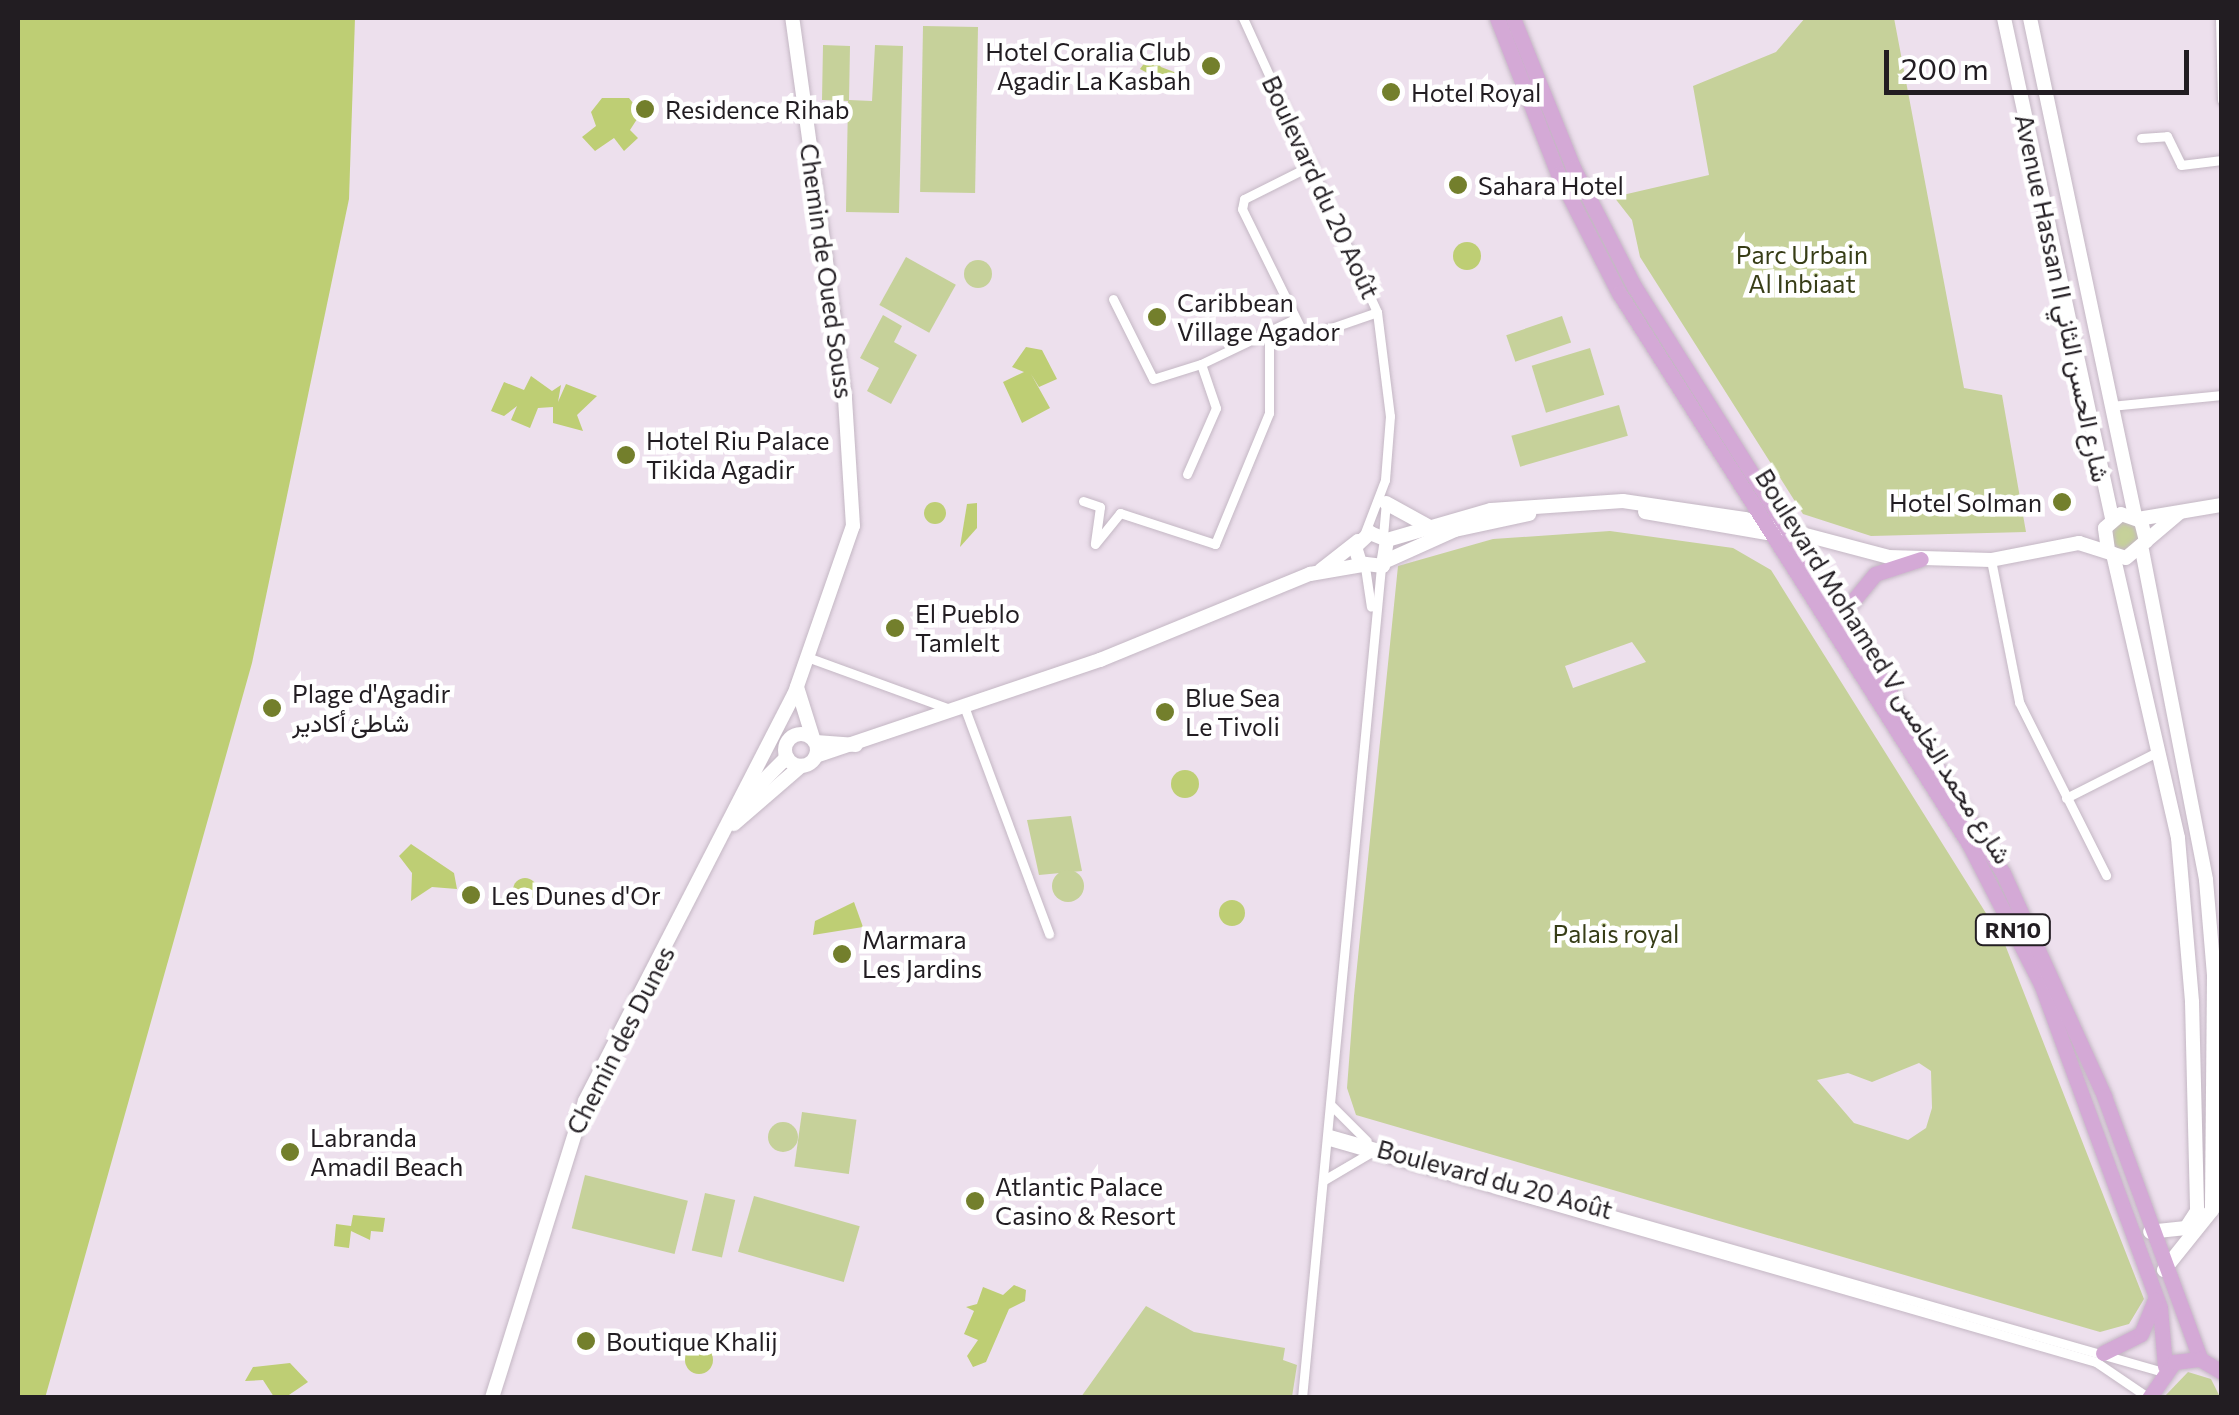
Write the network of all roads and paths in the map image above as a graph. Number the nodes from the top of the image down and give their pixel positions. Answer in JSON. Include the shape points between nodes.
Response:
{"nodes":[{"id":1,"x":792,"y":18,"type":"edge"},
{"id":2,"x":1242,"y":18,"type":"edge"},
{"id":3,"x":1497,"y":18,"type":"edge"},
{"id":4,"x":1513,"y":18,"type":"edge"},
{"id":5,"x":2004,"y":18,"type":"edge"},
{"id":6,"x":2030,"y":18,"type":"edge"},
{"id":7,"x":2220,"y":18,"type":"edge"},
{"id":8,"x":2222,"y":100,"type":"edge"},
{"id":9,"x":2141,"y":138,"type":"dead end"},
{"id":10,"x":2222,"y":160,"type":"edge"},
{"id":11,"x":1312,"y":165,"type":"junction"},
{"id":12,"x":1113,"y":299,"type":"dead end"},
{"id":13,"x":1377,"y":312,"type":"junction"},
{"id":14,"x":1293,"y":320,"type":"junction"},
{"id":15,"x":1268,"y":332,"type":"junction"},
{"id":16,"x":1202,"y":364,"type":"junction"},
{"id":17,"x":2222,"y":394,"type":"edge"},
{"id":18,"x":2110,"y":406,"type":"junction"},
{"id":19,"x":1187,"y":474,"type":"dead end"},
{"id":20,"x":1384,"y":480,"type":"junction"},
{"id":21,"x":1083,"y":500,"type":"dead end"},
{"id":22,"x":1386,"y":503,"type":"junction"},
{"id":23,"x":2222,"y":505,"type":"edge"},
{"id":24,"x":2179,"y":512,"type":"junction"},
{"id":25,"x":2137,"y":517,"type":"junction"},
{"id":26,"x":2110,"y":520,"type":"junction"},
{"id":27,"x":1428,"y":526,"type":"junction"},
{"id":28,"x":1772,"y":532,"type":"junction"},
{"id":29,"x":1361,"y":538,"type":"junction"},
{"id":30,"x":1385,"y":538,"type":"junction"},
{"id":31,"x":1798,"y":544,"type":"junction"},
{"id":32,"x":2069,"y":544,"type":"junction"},
{"id":33,"x":2144,"y":545,"type":"junction"},
{"id":34,"x":2111,"y":552,"type":"junction"},
{"id":35,"x":1921,"y":560,"type":"junction"},
{"id":36,"x":1991,"y":560,"type":"junction"},
{"id":37,"x":1385,"y":563,"type":"junction"},
{"id":38,"x":1363,"y":566,"type":"junction"},
{"id":39,"x":1316,"y":573,"type":"junction"},
{"id":40,"x":1843,"y":612,"type":"junction"},
{"id":41,"x":1372,"y":615,"type":"junction"},
{"id":42,"x":807,"y":657,"type":"junction"},
{"id":43,"x":795,"y":691,"type":"junction"},
{"id":44,"x":961,"y":710,"type":"junction"},
{"id":45,"x":768,"y":739,"type":"joint"},
{"id":46,"x":788,"y":740,"type":"junction"},
{"id":47,"x":815,"y":746,"type":"junction"},
{"id":48,"x":2156,"y":752,"type":"junction"},
{"id":49,"x":786,"y":757,"type":"junction"},
{"id":50,"x":801,"y":766,"type":"junction"},
{"id":51,"x":2066,"y":798,"type":"junction"},
{"id":52,"x":738,"y":807,"type":"junction"},
{"id":53,"x":730,"y":828,"type":"junction"},
{"id":54,"x":2106,"y":875,"type":"dead end"},
{"id":55,"x":2216,"y":912,"type":"edge"},
{"id":56,"x":1049,"y":934,"type":"dead end"},
{"id":57,"x":2048,"y":982,"type":"junction"},
{"id":58,"x":1332,"y":1106,"type":"junction"},
{"id":59,"x":1329,"y":1137,"type":"junction"},
{"id":60,"x":1372,"y":1149,"type":"junction"},
{"id":61,"x":1322,"y":1182,"type":"junction"},
{"id":62,"x":2150,"y":1232,"type":"junction"},
{"id":63,"x":2164,"y":1271,"type":"junction"},
{"id":64,"x":2156,"y":1296,"type":"junction"},
{"id":65,"x":2103,"y":1353,"type":"junction"},
{"id":66,"x":2200,"y":1359,"type":"junction"},
{"id":67,"x":2162,"y":1369,"type":"junction"},
{"id":68,"x":2222,"y":1372,"type":"edge"},
{"id":69,"x":492,"y":1398,"type":"edge"},
{"id":70,"x":1302,"y":1398,"type":"edge"},
{"id":71,"x":2149,"y":1398,"type":"edge"}],
"edges":[{"from":1,"to":42,"type":"street","name":"Chemin de Oued Souss","via":[[855,499]]},
{"from":2,"to":11,"type":"street","name":"Boulevard du 20 Août"},
{"from":3,"to":28,"type":"main road","name":"Boulevard Mohamed V شارع محمد الخامس","number":"RN10","via":[[1558,174],[1619,293]]},
{"from":4,"to":31,"type":"main road","name":"Boulevard Mohamed V شارع محمد الخامس","number":"RN10","via":[[1566,153],[1634,286]]},
{"from":5,"to":26,"type":"street","name":"Avenue Hassan II شارع الحسن الثاني"},
{"from":6,"to":18,"type":"street","name":"Avenue Hassan II شارع الحسن الثاني"},
{"from":7,"to":8,"type":"street"},
{"from":9,"to":10,"type":"street","via":[[2166,136],[2181,165]]},
{"from":11,"to":13,"type":"street","name":"Boulevard du 20 Août"},
{"from":11,"to":14,"type":"street","via":[[1242,203]]},
{"from":12,"to":16,"type":"street","via":[[1153,379]]},
{"from":13,"to":14,"type":"street","via":[[1312,338]]},
{"from":13,"to":20,"type":"street","name":"Boulevard du 20 Août","via":[[1390,416]]},
{"from":14,"to":15,"type":"street"},
{"from":15,"to":16,"type":"street"},
{"from":15,"to":21,"type":"street","via":[[1269,412],[1215,544],[1120,512],[1095,544],[1100,508]]},
{"from":16,"to":19,"type":"street","via":[[1216,408]]},
{"from":17,"to":18,"type":"street"},
{"from":18,"to":25,"type":"street","name":"Avenue Hassan II شارع الحسن الثاني"},
{"from":20,"to":22,"type":"street","name":"Boulevard du 20 Août"},
{"from":20,"to":29,"type":"street","name":"Boulevard du 20 Août"},
{"from":22,"to":27,"type":"street"},
{"from":22,"to":30,"type":"street","name":"Boulevard du 20 Août"},
{"from":23,"to":24,"type":"street"},
{"from":24,"to":25,"type":"street"},
{"from":24,"to":33,"type":"street"},
{"from":25,"to":26,"type":"street"},
{"from":25,"to":33,"type":"street","name":"Avenue Hassan II شارع الحسن الثاني"},
{"from":26,"to":32,"type":"street"},
{"from":26,"to":34,"type":"street","name":"Avenue Hassan II شارع الحسن الثاني"},
{"from":27,"to":28,"type":"street","via":[[1596,501],[1700,511]]},
{"from":27,"to":30,"type":"street"},
{"from":28,"to":31,"type":"street"},
{"from":28,"to":37,"type":"street","via":[[1565,510],[1455,530]]},
{"from":28,"to":57,"type":"main road","name":"Boulevard Mohamed V شارع محمد الخامس","number":"RN10"},
{"from":29,"to":30,"type":"street"},
{"from":29,"to":38,"type":"street"},
{"from":29,"to":39,"type":"street"},
{"from":30,"to":37,"type":"street"},
{"from":31,"to":35,"type":"street"},
{"from":31,"to":40,"type":"main road","name":"Boulevard Mohamed V شارع محمد الخامس","number":"RN10"},
{"from":32,"to":34,"type":"street"},
{"from":32,"to":36,"type":"street"},
{"from":33,"to":34,"type":"street"},
{"from":33,"to":55,"type":"street","name":"Avenue Hassan II شارع الحسن الثاني"},
{"from":34,"to":48,"type":"street","name":"Avenue Hassan II شارع الحسن الثاني"},
{"from":35,"to":36,"type":"street"},
{"from":35,"to":40,"type":"main road","via":[[1875,574]]},
{"from":36,"to":51,"type":"street","via":[[2019,702]]},
{"from":37,"to":38,"type":"street"},
{"from":37,"to":41,"type":"street"},
{"from":38,"to":39,"type":"street"},
{"from":38,"to":41,"type":"street"},
{"from":39,"to":44,"type":"street"},
{"from":40,"to":57,"type":"main road","name":"Boulevard Mohamed V شارع محمد الخامس","number":"RN10"},
{"from":41,"to":58,"type":"street"},
{"from":42,"to":43,"type":"street","name":"Chemin de Oued Souss"},
{"from":42,"to":44,"type":"street"},
{"from":43,"to":45,"type":"street","name":"Chemin de Oued Souss"},
{"from":43,"to":46,"type":"street","name":"Chemin de Oued Souss"},
{"from":43,"to":47,"type":"street"},
{"from":44,"to":47,"type":"street","via":[[862,745]]},
{"from":44,"to":56,"type":"street"},
{"from":45,"to":52,"type":"street","name":"Chemin des Dunes"},
{"from":46,"to":47,"type":"street"},
{"from":46,"to":49,"type":"street","name":"Chemin de Oued Souss"},
{"from":47,"to":50,"type":"street"},
{"from":48,"to":51,"type":"street"},
{"from":48,"to":62,"type":"street","name":"Avenue Hassan II شارع الحسن الثاني","via":[[2180,850],[2197,1199],[2186,1228]]},
{"from":49,"to":50,"type":"street"},
{"from":49,"to":52,"type":"street","name":"Chemin des Dunes"},
{"from":50,"to":53,"type":"street"},
{"from":51,"to":54,"type":"street"},
{"from":52,"to":53,"type":"street","name":"Chemin des Dunes"},
{"from":53,"to":69,"type":"street","name":"Chemin des Dunes","via":[[585,1100]]},
{"from":55,"to":63,"type":"street","name":"Avenue Hassan II شارع الحسن الثاني","via":[[2212,1210]]},
{"from":57,"to":62,"type":"main road","name":"Boulevard Mohamed V شارع محمد الخامس","number":"RN10"},
{"from":57,"to":64,"type":"main road","name":"Boulevard Mohamed V شارع محمد الخامس","number":"RN10"},
{"from":58,"to":59,"type":"street"},
{"from":58,"to":60,"type":"street"},
{"from":59,"to":60,"type":"street","name":"Boulevard du 20 Août"},
{"from":59,"to":61,"type":"street"},
{"from":60,"to":61,"type":"street"},
{"from":60,"to":65,"type":"street","name":"Boulevard du 20 Août"},
{"from":60,"to":71,"type":"street","name":"Boulevard du 20 Août","via":[[2096,1362],[2142,1384]]},
{"from":61,"to":70,"type":"street"},
{"from":62,"to":63,"type":"main road","name":"Boulevard Mohamed V شارع محمد الخامس","number":"RN10"},
{"from":63,"to":66,"type":"main road","name":"Boulevard Mohamed V شارع محمد الخامس","number":"RN10"},
{"from":64,"to":65,"type":"main road","via":[[2141,1334]]},
{"from":64,"to":67,"type":"main road","name":"Boulevard Mohamed V شارع محمد الخامس","number":"RN10"},
{"from":65,"to":67,"type":"street","name":"Boulevard du 20 Août"},
{"from":66,"to":67,"type":"main road"},
{"from":66,"to":68,"type":"main road"},
{"from":67,"to":71,"type":"main road","number":"RN10"}]}
